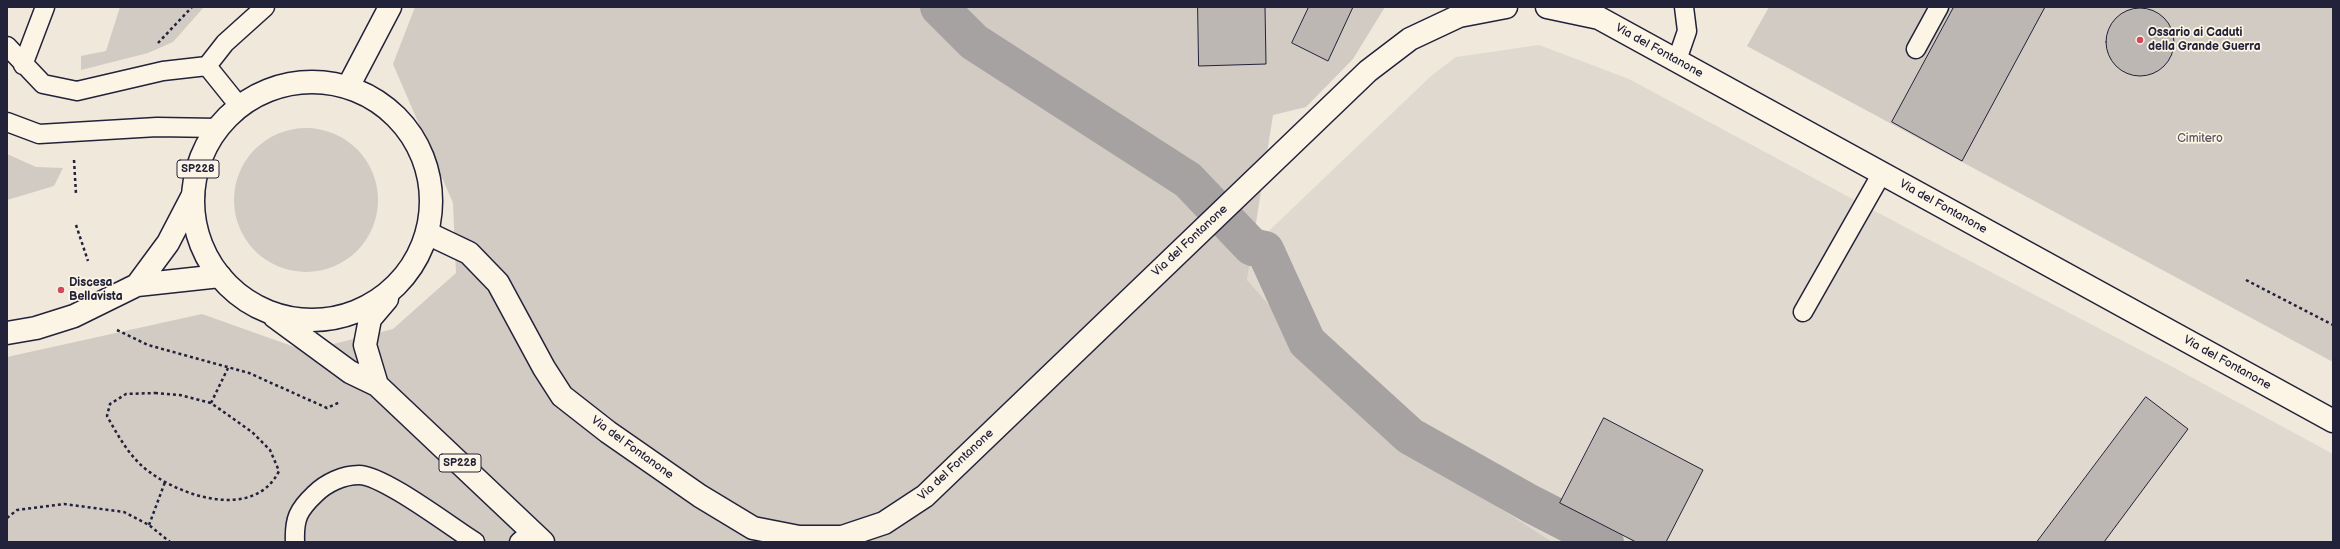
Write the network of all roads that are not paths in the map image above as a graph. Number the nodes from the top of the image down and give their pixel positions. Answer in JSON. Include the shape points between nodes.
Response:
{"nodes":[{"id":1,"x":45,"y":7,"type":"edge"},
{"id":2,"x":265,"y":7,"type":"edge"},
{"id":3,"x":390,"y":7,"type":"edge"},
{"id":4,"x":1506,"y":7,"type":"edge"},
{"id":5,"x":1548,"y":7,"type":"edge"},
{"id":6,"x":1684,"y":7,"type":"edge"},
{"id":7,"x":1939,"y":7,"type":"edge"},
{"id":8,"x":1458,"y":12,"type":"edge"},
{"id":9,"x":1602,"y":12,"type":"edge"},
{"id":10,"x":7,"y":46,"type":"edge"},
{"id":11,"x":1916,"y":49,"type":"dead end"},
{"id":12,"x":1677,"y":60,"type":"junction"},
{"id":13,"x":23,"y":65,"type":"junction"},
{"id":14,"x":207,"y":66,"type":"junction"},
{"id":15,"x":348,"y":87,"type":"junction"},
{"id":16,"x":240,"y":107,"type":"junction"},
{"id":17,"x":7,"y":122,"type":"edge"},
{"id":18,"x":218,"y":128,"type":"junction"},
{"id":19,"x":1882,"y":173,"type":"junction"},
{"id":20,"x":193,"y":195,"type":"junction"},
{"id":21,"x":427,"y":233,"type":"junction"},
{"id":22,"x":220,"y":276,"type":"junction"},
{"id":23,"x":401,"y":281,"type":"junction"},
{"id":24,"x":137,"y":285,"type":"junction"},
{"id":25,"x":268,"y":312,"type":"junction"},
{"id":26,"x":1803,"y":312,"type":"dead end"},
{"id":27,"x":7,"y":333,"type":"edge"},
{"id":28,"x":377,"y":385,"type":"junction"},
{"id":29,"x":2333,"y":421,"type":"edge"},
{"id":30,"x":531,"y":538,"type":"edge"},
{"id":31,"x":295,"y":542,"type":"edge"},
{"id":32,"x":475,"y":542,"type":"edge"}],
"edges":[{"from":1,"to":13,"type":"lane"},
{"from":2,"to":14,"type":"lane","via":[[225,43]]},
{"from":3,"to":15,"type":"street"},
{"from":4,"to":8,"type":"street","name":"Via del Fontanone"},
{"from":5,"to":9,"type":"street","name":"Via del Fontanone"},
{"from":6,"to":12,"type":"lane","via":[[1687,31]]},
{"from":7,"to":11,"type":"lane"},
{"from":8,"to":21,"type":"street","name":"Via del Fontanone","via":[[1410,39],[1368,71],[925,496],[884,523],[842,537],[799,538],[753,528],[608,432],[562,396],[498,283],[469,253]]},
{"from":9,"to":12,"type":"street","name":"Via del Fontanone"},
{"from":10,"to":13,"type":"lane"},
{"from":12,"to":19,"type":"street","name":"Via del Fontanone"},
{"from":13,"to":14,"type":"lane","via":[[43,84],[77,91],[164,71]]},
{"from":14,"to":16,"type":"lane"},
{"from":15,"to":16,"type":"street","number":"SP228","via":[[312,81],[277,87]]},
{"from":15,"to":21,"type":"street","number":"SP228","via":[[381,103],[408,129],[425,161],[432,197]]},
{"from":16,"to":18,"type":"street","number":"SP228"},
{"from":17,"to":18,"type":"lane","via":[[39,134],[157,127]]},
{"from":18,"to":20,"type":"street","number":"SP228","via":[[200,159]]},
{"from":19,"to":26,"type":"lane"},
{"from":19,"to":29,"type":"street","name":"Via del Fontanone"},
{"from":20,"to":22,"type":"street","number":"SP228","via":[[195,224],[204,251]]},
{"from":20,"to":24,"type":"street","via":[[168,243]]},
{"from":21,"to":23,"type":"street","number":"SP228","via":[[417,258]]},
{"from":22,"to":24,"type":"street"},
{"from":22,"to":25,"type":"street","number":"SP228","via":[[242,297]]},
{"from":23,"to":25,"type":"street","number":"SP228","via":[[374,304],[340,317],[304,320]]},
{"from":23,"to":28,"type":"street","number":"SP228","via":[[370,319],[365,345]]},
{"from":24,"to":27,"type":"street","via":[[74,316],[36,328]]},
{"from":25,"to":28,"type":"street","via":[[350,372]]},
{"from":28,"to":30,"type":"street","number":"SP228"},
{"from":31,"to":32,"type":"lane","via":[[294,522],[322,486],[359,475],[381,480]]}]}
